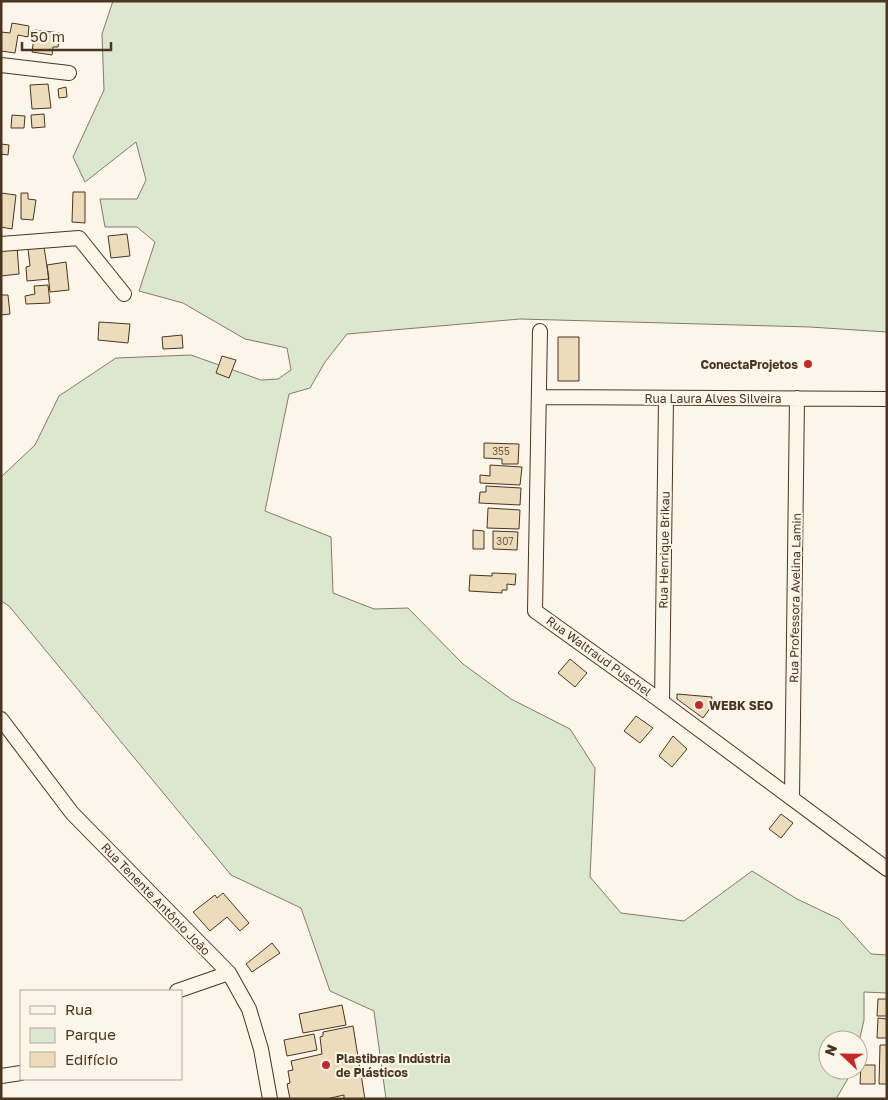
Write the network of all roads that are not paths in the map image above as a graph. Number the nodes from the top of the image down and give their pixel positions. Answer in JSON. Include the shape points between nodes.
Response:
{"nodes":[{"id":1,"x":1,"y":65,"type":"edge"},
{"id":2,"x":69,"y":73,"type":"dead end"},
{"id":3,"x":1,"y":244,"type":"edge"},
{"id":4,"x":124,"y":294,"type":"dead end"},
{"id":5,"x":540,"y":331,"type":"dead end"},
{"id":6,"x":539,"y":397,"type":"junction"},
{"id":7,"x":666,"y":398,"type":"junction"},
{"id":8,"x":797,"y":398,"type":"junction"},
{"id":9,"x":887,"y":398,"type":"edge"},
{"id":10,"x":662,"y":702,"type":"junction"},
{"id":11,"x":1,"y":719,"type":"edge"},
{"id":12,"x":792,"y":798,"type":"junction"},
{"id":13,"x":887,"y":869,"type":"edge"},
{"id":14,"x":229,"y":973,"type":"junction"},
{"id":15,"x":180,"y":990,"type":"edge"},
{"id":16,"x":20,"y":1073,"type":"edge"},
{"id":17,"x":1,"y":1076,"type":"edge"},
{"id":18,"x":270,"y":1099,"type":"edge"}],
"edges":[{"from":1,"to":2,"type":"street"},
{"from":3,"to":4,"type":"street","via":[[78,238]]},
{"from":5,"to":6,"type":"street","name":"Rua Waltraud Puschel"},
{"from":6,"to":7,"type":"street","name":"Rua Laura Alves Silveira"},
{"from":6,"to":10,"type":"street","name":"Rua Waltraud Puschel","via":[[535,611]]},
{"from":7,"to":8,"type":"street","name":"Rua Laura Alves Silveira"},
{"from":7,"to":10,"type":"street","name":"Rua Henrique Brikau"},
{"from":8,"to":9,"type":"street","name":"Rua Laura Alves Silveira"},
{"from":8,"to":12,"type":"street","name":"Rua Professora Avelina Lamin"},
{"from":10,"to":12,"type":"street","name":"Rua Waltraud Puschel"},
{"from":11,"to":14,"type":"street","name":"Rua Tenente Antônio João","via":[[72,813]]},
{"from":12,"to":13,"type":"street","name":"Rua Waltraud Puschel"},
{"from":14,"to":15,"type":"street"},
{"from":14,"to":18,"type":"street","name":"Rua Tenente Antônio João","via":[[249,1009],[261,1048]]},
{"from":16,"to":17,"type":"street"}]}
